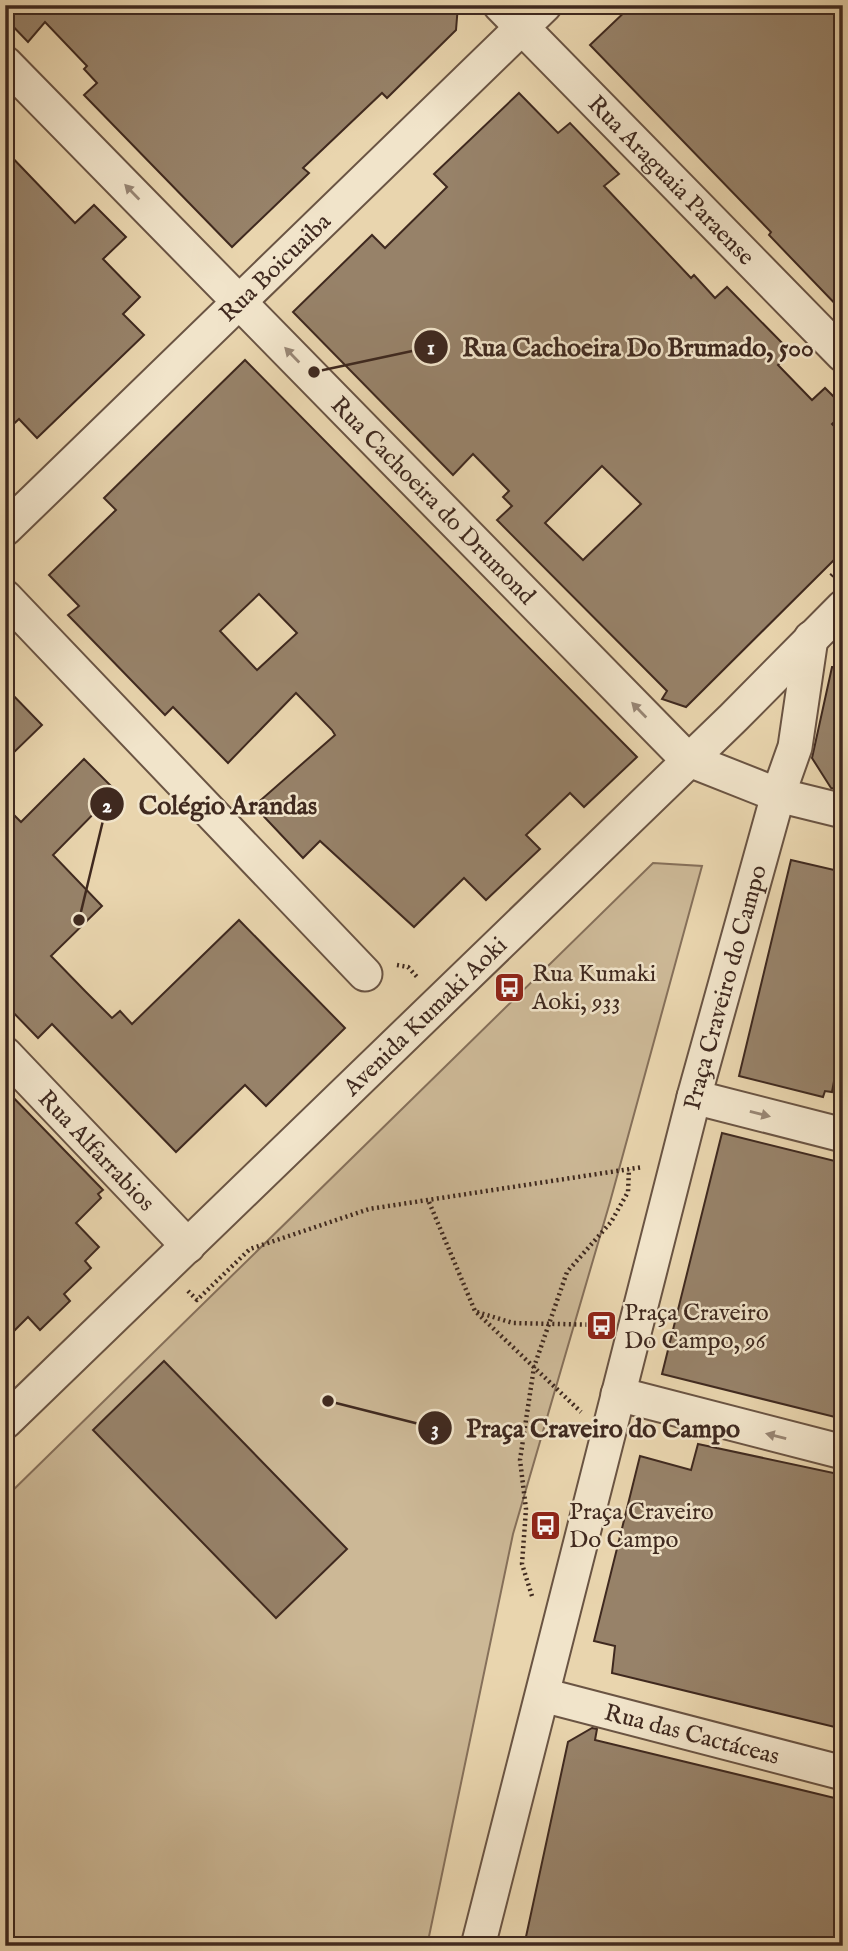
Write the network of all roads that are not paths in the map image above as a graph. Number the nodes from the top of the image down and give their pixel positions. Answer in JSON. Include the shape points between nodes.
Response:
{"nodes":[{"id":1,"x":523,"y":13,"type":"edge"},
{"id":2,"x":5,"y":63,"type":"edge"},
{"id":3,"x":240,"y":302,"type":"junction"},
{"id":4,"x":843,"y":355,"type":"edge"},
{"id":5,"x":5,"y":529,"type":"edge"},
{"id":6,"x":5,"y":597,"type":"edge"},
{"id":7,"x":843,"y":607,"type":"edge"},
{"id":8,"x":811,"y":638,"type":"junction"},
{"id":9,"x":687,"y":759,"type":"junction"},
{"id":10,"x":778,"y":795,"type":"junction"},
{"id":11,"x":843,"y":811,"type":"edge"},
{"id":12,"x":365,"y":974,"type":"road end"},
{"id":13,"x":5,"y":1054,"type":"edge"},
{"id":14,"x":695,"y":1097,"type":"junction"},
{"id":15,"x":843,"y":1135,"type":"edge"},
{"id":16,"x":176,"y":1257,"type":"junction"},
{"id":17,"x":618,"y":1394,"type":"junction"},
{"id":18,"x":5,"y":1422,"type":"edge"},
{"id":19,"x":843,"y":1452,"type":"edge"},
{"id":20,"x":543,"y":1695,"type":"junction"},
{"id":21,"x":843,"y":1773,"type":"edge"},
{"id":22,"x":478,"y":1946,"type":"edge"}],
"edges":[{"from":1,"to":3,"type":"street","name":"Rua Boicuaiba"},
{"from":1,"to":4,"type":"street","name":"Rua Araguaia Paraense"},
{"from":3,"to":2,"type":"street","name":"Rua Cachoeira do Drumond","one_way":true},
{"from":3,"to":5,"type":"street","name":"Rua Boicuaiba"},
{"from":9,"to":3,"type":"street","name":"Rua Cachoeira do Drumond","one_way":true},
{"from":6,"to":12,"type":"street"},
{"from":7,"to":8,"type":"street","name":"Avenida Kumaki Aoki"},
{"from":8,"to":9,"type":"street","name":"Avenida Kumaki Aoki"},
{"from":8,"to":10,"type":"street","name":"Praça Craveiro do Campo","via":[[795,747]]},
{"from":9,"to":10,"type":"street"},
{"from":9,"to":16,"type":"street","name":"Avenida Kumaki Aoki"},
{"from":10,"to":11,"type":"street"},
{"from":10,"to":14,"type":"street","name":"Praça Craveiro do Campo"},
{"from":13,"to":16,"type":"street","name":"Rua Alfarrabios"},
{"from":14,"to":15,"type":"street","one_way":true},
{"from":14,"to":17,"type":"street","name":"Praça Craveiro do Campo"},
{"from":16,"to":18,"type":"street","name":"Avenida Kumaki Aoki"},
{"from":19,"to":17,"type":"street","one_way":true},
{"from":17,"to":20,"type":"street","name":"Praça Craveiro do Campo"},
{"from":20,"to":21,"type":"street","name":"Rua das Cactáceas"},
{"from":20,"to":22,"type":"street","name":"Praça Craveiro do Campo"}]}
